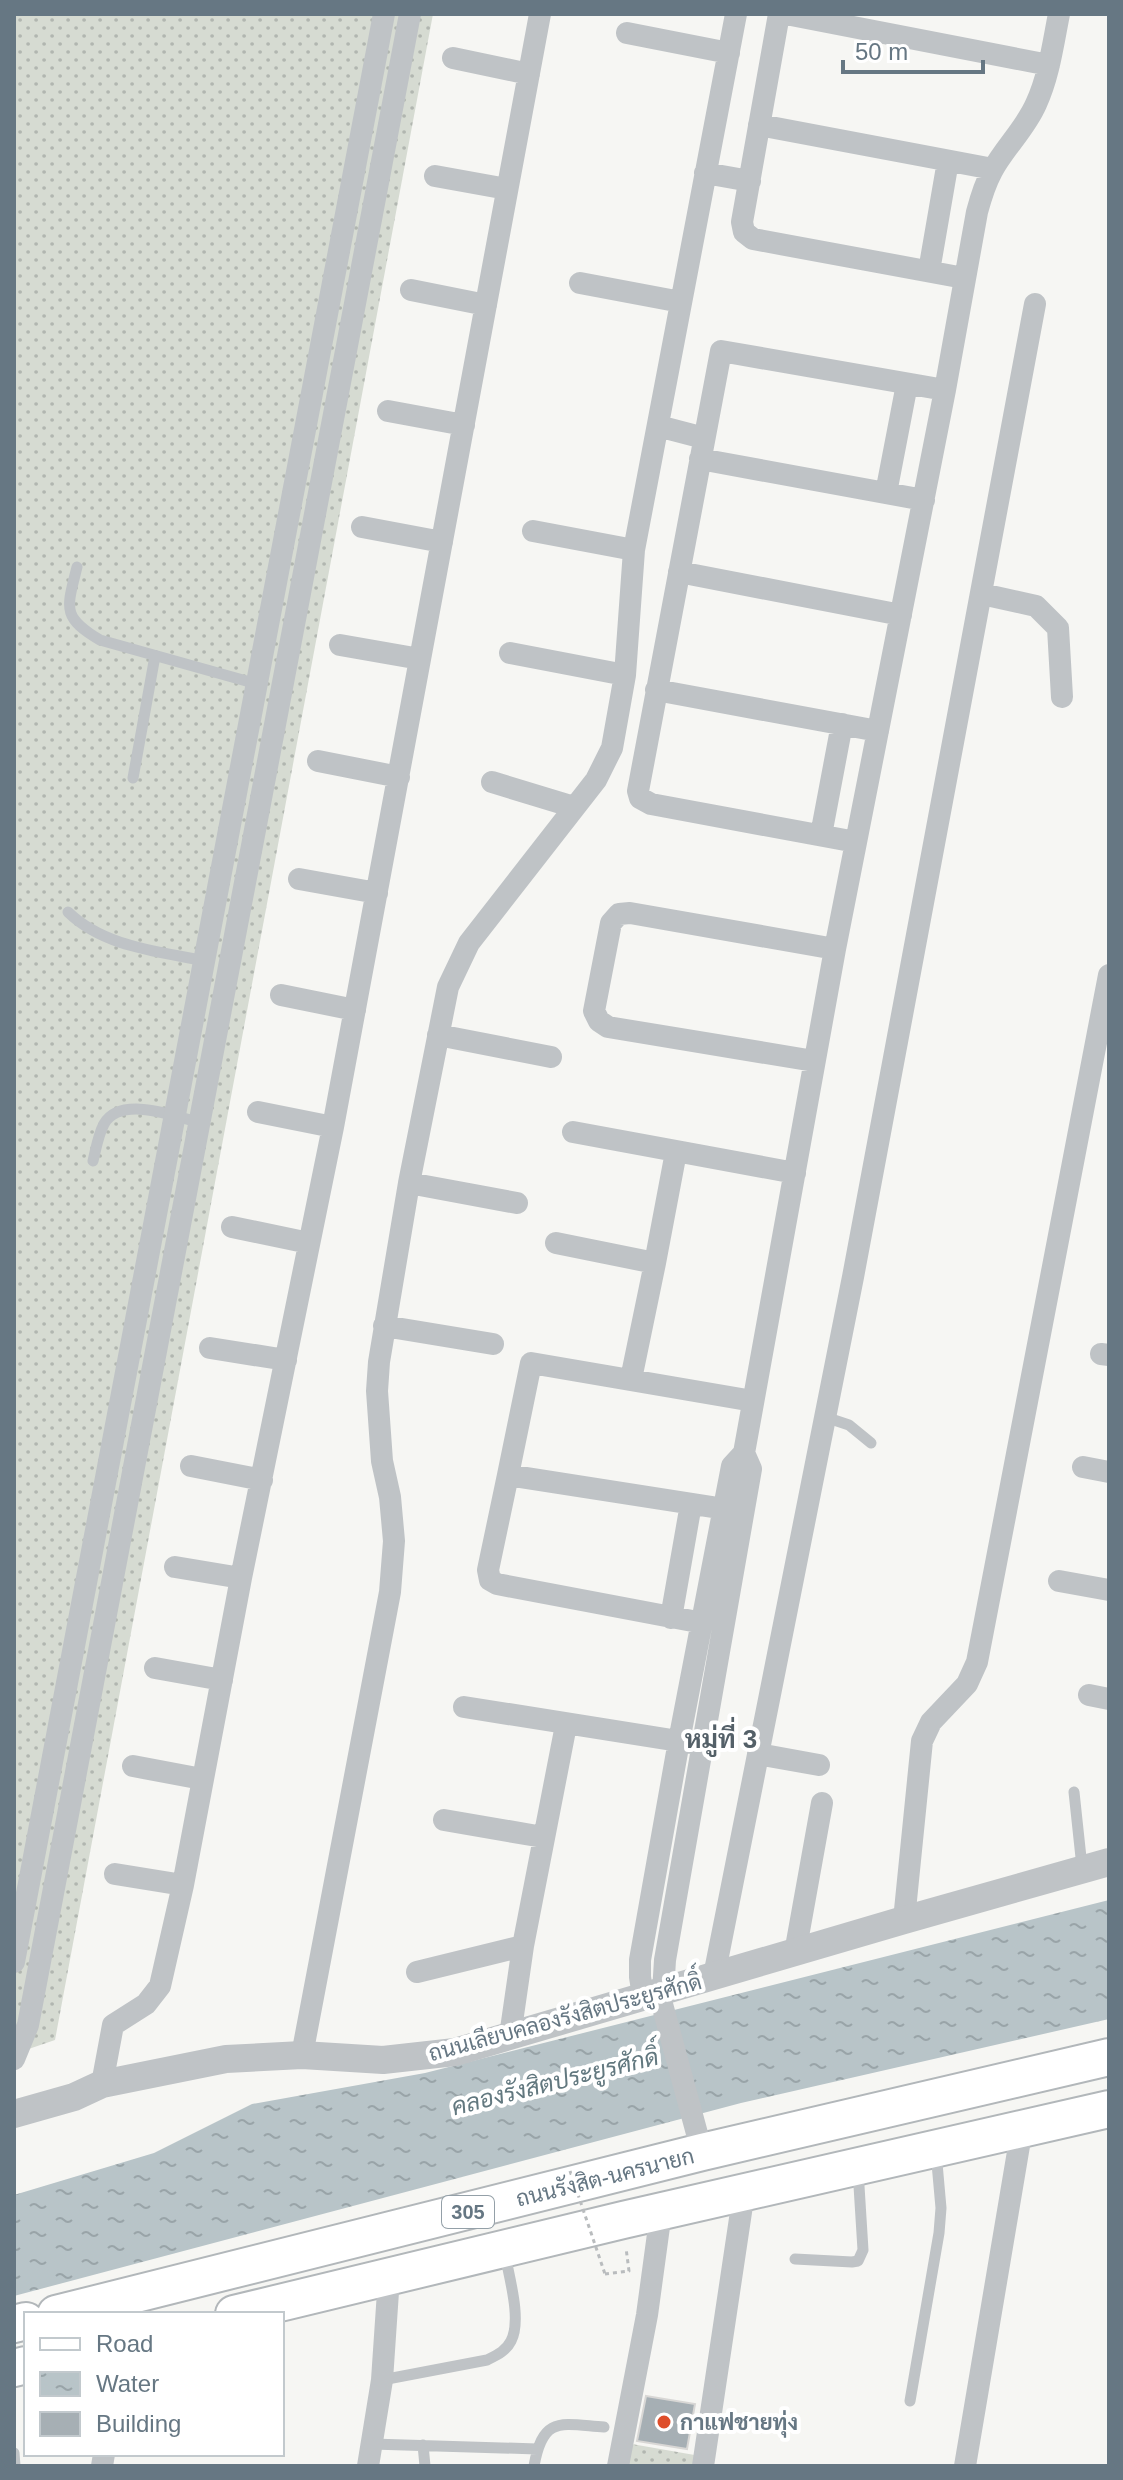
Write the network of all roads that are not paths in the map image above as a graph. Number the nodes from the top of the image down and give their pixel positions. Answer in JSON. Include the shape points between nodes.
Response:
{"nodes":[{"id":1,"x":384,"y":14,"type":"edge"},
{"id":2,"x":410,"y":14,"type":"edge"},
{"id":3,"x":540,"y":14,"type":"edge"},
{"id":4,"x":736,"y":14,"type":"edge"},
{"id":5,"x":779,"y":14,"type":"edge"},
{"id":6,"x":786,"y":14,"type":"edge"},
{"id":7,"x":1059,"y":14,"type":"edge"},
{"id":8,"x":627,"y":33,"type":"dead end"},
{"id":9,"x":729,"y":53,"type":"junction"},
{"id":10,"x":453,"y":58,"type":"dead end"},
{"id":11,"x":1049,"y":65,"type":"junction"},
{"id":12,"x":529,"y":74,"type":"junction"},
{"id":13,"x":759,"y":125,"type":"junction"},
{"id":14,"x":948,"y":161,"type":"junction"},
{"id":15,"x":993,"y":169,"type":"junction"},
{"id":16,"x":705,"y":173,"type":"junction"},
{"id":17,"x":435,"y":176,"type":"dead end"},
{"id":18,"x":750,"y":181,"type":"junction"},
{"id":19,"x":507,"y":189,"type":"junction"},
{"id":20,"x":929,"y":271,"type":"junction"},
{"id":21,"x":964,"y":278,"type":"junction"},
{"id":22,"x":580,"y":283,"type":"dead end"},
{"id":23,"x":411,"y":290,"type":"dead end"},
{"id":24,"x":681,"y":302,"type":"junction"},
{"id":25,"x":1035,"y":304,"type":"dead end"},
{"id":26,"x":486,"y":305,"type":"junction"},
{"id":27,"x":907,"y":384,"type":"junction"},
{"id":28,"x":945,"y":390,"type":"junction"},
{"id":29,"x":311,"y":398,"type":"junction"},
{"id":30,"x":336,"y":403,"type":"junction"},
{"id":31,"x":388,"y":411,"type":"dead end"},
{"id":32,"x":464,"y":425,"type":"junction"},
{"id":33,"x":658,"y":426,"type":"junction"},
{"id":34,"x":702,"y":448,"type":"junction"},
{"id":35,"x":886,"y":493,"type":"junction"},
{"id":36,"x":924,"y":500,"type":"junction"},
{"id":37,"x":362,"y":527,"type":"dead end"},
{"id":38,"x":533,"y":531,"type":"dead end"},
{"id":39,"x":442,"y":542,"type":"junction"},
{"id":40,"x":634,"y":550,"type":"junction"},
{"id":41,"x":77,"y":567,"type":"dead end"},
{"id":42,"x":679,"y":572,"type":"junction"},
{"id":43,"x":982,"y":594,"type":"junction"},
{"id":44,"x":901,"y":615,"type":"junction"},
{"id":45,"x":340,"y":645,"type":"dead end"},
{"id":46,"x":510,"y":653,"type":"dead end"},
{"id":47,"x":155,"y":656,"type":"junction"},
{"id":48,"x":420,"y":659,"type":"junction"},
{"id":49,"x":625,"y":675,"type":"junction"},
{"id":50,"x":257,"y":684,"type":"junction"},
{"id":51,"x":656,"y":690,"type":"junction"},
{"id":52,"x":1062,"y":697,"type":"dead end"},
{"id":53,"x":842,"y":724,"type":"junction"},
{"id":54,"x":878,"y":731,"type":"junction"},
{"id":55,"x":243,"y":759,"type":"junction"},
{"id":56,"x":318,"y":761,"type":"dead end"},
{"id":57,"x":268,"y":764,"type":"junction"},
{"id":58,"x":399,"y":777,"type":"junction"},
{"id":59,"x":133,"y":778,"type":"dead end"},
{"id":60,"x":492,"y":782,"type":"dead end"},
{"id":61,"x":574,"y":807,"type":"junction"},
{"id":62,"x":821,"y":835,"type":"junction"},
{"id":63,"x":856,"y":842,"type":"junction"},
{"id":64,"x":299,"y":879,"type":"dead end"},
{"id":65,"x":377,"y":893,"type":"junction"},
{"id":66,"x":68,"y":912,"type":"dead end"},
{"id":67,"x":835,"y":949,"type":"junction"},
{"id":68,"x":205,"y":961,"type":"junction"},
{"id":69,"x":1109,"y":975,"type":"edge"},
{"id":70,"x":281,"y":995,"type":"dead end"},
{"id":71,"x":355,"y":1010,"type":"junction"},
{"id":72,"x":438,"y":1035,"type":"junction"},
{"id":73,"x":551,"y":1057,"type":"dead end"},
{"id":74,"x":814,"y":1061,"type":"junction"},
{"id":75,"x":258,"y":1112,"type":"dead end"},
{"id":76,"x":175,"y":1116,"type":"junction"},
{"id":77,"x":200,"y":1123,"type":"junction"},
{"id":78,"x":333,"y":1127,"type":"junction"},
{"id":79,"x":573,"y":1132,"type":"dead end"},
{"id":80,"x":676,"y":1152,"type":"junction"},
{"id":81,"x":93,"y":1161,"type":"dead end"},
{"id":82,"x":795,"y":1173,"type":"junction"},
{"id":83,"x":409,"y":1183,"type":"junction"},
{"id":84,"x":517,"y":1203,"type":"dead end"},
{"id":85,"x":232,"y":1227,"type":"dead end"},
{"id":86,"x":309,"y":1243,"type":"junction"},
{"id":87,"x":556,"y":1243,"type":"dead end"},
{"id":88,"x":655,"y":1263,"type":"junction"},
{"id":89,"x":384,"y":1326,"type":"junction"},
{"id":90,"x":493,"y":1344,"type":"dead end"},
{"id":91,"x":210,"y":1348,"type":"dead end"},
{"id":92,"x":286,"y":1360,"type":"junction"},
{"id":93,"x":631,"y":1379,"type":"junction"},
{"id":94,"x":753,"y":1401,"type":"junction"},
{"id":95,"x":825,"y":1417,"type":"junction"},
{"id":96,"x":871,"y":1443,"type":"dead end"},
{"id":97,"x":744,"y":1453,"type":"junction"},
{"id":98,"x":191,"y":1466,"type":"dead end"},
{"id":99,"x":1083,"y":1467,"type":"dead end"},
{"id":100,"x":109,"y":1471,"type":"junction"},
{"id":101,"x":1109,"y":1472,"type":"edge"},
{"id":102,"x":134,"y":1475,"type":"junction"},
{"id":103,"x":508,"y":1475,"type":"junction"},
{"id":104,"x":262,"y":1480,"type":"junction"},
{"id":105,"x":691,"y":1504,"type":"junction"},
{"id":106,"x":725,"y":1509,"type":"junction"},
{"id":107,"x":175,"y":1567,"type":"dead end"},
{"id":108,"x":241,"y":1578,"type":"junction"},
{"id":109,"x":1059,"y":1581,"type":"dead end"},
{"id":110,"x":1109,"y":1590,"type":"edge"},
{"id":111,"x":671,"y":1618,"type":"junction"},
{"id":112,"x":703,"y":1623,"type":"junction"},
{"id":113,"x":155,"y":1668,"type":"dead end"},
{"id":114,"x":222,"y":1680,"type":"junction"},
{"id":115,"x":464,"y":1707,"type":"dead end"},
{"id":116,"x":566,"y":1725,"type":"junction"},
{"id":117,"x":679,"y":1741,"type":"junction"},
{"id":118,"x":703,"y":1745,"type":"junction"},
{"id":119,"x":758,"y":1754,"type":"junction"},
{"id":120,"x":819,"y":1765,"type":"dead end"},
{"id":121,"x":133,"y":1766,"type":"dead end"},
{"id":122,"x":202,"y":1779,"type":"junction"},
{"id":123,"x":1074,"y":1792,"type":"dead end"},
{"id":124,"x":822,"y":1803,"type":"dead end"},
{"id":125,"x":42,"y":1814,"type":"junction"},
{"id":126,"x":67,"y":1819,"type":"junction"},
{"id":127,"x":444,"y":1820,"type":"dead end"},
{"id":128,"x":543,"y":1837,"type":"junction"},
{"id":129,"x":1096,"y":1866,"type":"edge"},
{"id":130,"x":115,"y":1874,"type":"dead end"},
{"id":131,"x":183,"y":1885,"type":"junction"},
{"id":132,"x":904,"y":1920,"type":"junction"},
{"id":133,"x":523,"y":1946,"type":"junction"},
{"id":134,"x":795,"y":1953,"type":"junction"},
{"id":135,"x":14,"y":1962,"type":"edge"},
{"id":136,"x":417,"y":1972,"type":"dead end"},
{"id":137,"x":714,"y":1976,"type":"junction"},
{"id":138,"x":657,"y":1998,"type":"junction"},
{"id":139,"x":510,"y":2036,"type":"junction"},
{"id":140,"x":302,"y":2055,"type":"junction"},
{"id":141,"x":1109,"y":2057,"type":"edge"},
{"id":142,"x":14,"y":2059,"type":"edge"},
{"id":143,"x":102,"y":2084,"type":"junction"},
{"id":144,"x":881,"y":2109,"type":"junction"},
{"id":145,"x":1109,"y":2109,"type":"edge"},
{"id":146,"x":14,"y":2114,"type":"edge"},
{"id":147,"x":1022,"y":2128,"type":"junction"},
{"id":148,"x":701,"y":2146,"type":"junction"},
{"id":149,"x":936,"y":2149,"type":"junction"},
{"id":150,"x":893,"y":2157,"type":"junction"},
{"id":151,"x":858,"y":2165,"type":"junction"},
{"id":152,"x":744,"y":2192,"type":"junction"},
{"id":153,"x":661,"y":2212,"type":"junction"},
{"id":154,"x":505,"y":2250,"type":"junction"},
{"id":155,"x":795,"y":2259,"type":"dead end"},
{"id":156,"x":389,"y":2277,"type":"junction"},
{"id":157,"x":64,"y":2312,"type":"edge"},
{"id":158,"x":242,"y":2312,"type":"edge"},
{"id":159,"x":382,"y":2380,"type":"junction"},
{"id":160,"x":910,"y":2401,"type":"dead end"},
{"id":161,"x":604,"y":2427,"type":"dead end"},
{"id":162,"x":423,"y":2445,"type":"junction"},
{"id":163,"x":537,"y":2449,"type":"junction"},
{"id":164,"x":14,"y":2453,"type":"edge"},
{"id":165,"x":370,"y":2455,"type":"edge"},
{"id":166,"x":15,"y":2466,"type":"edge"},
{"id":167,"x":425,"y":2466,"type":"edge"},
{"id":168,"x":534,"y":2466,"type":"edge"},
{"id":169,"x":618,"y":2466,"type":"edge"},
{"id":170,"x":703,"y":2466,"type":"edge"},
{"id":171,"x":965,"y":2466,"type":"edge"}],
"edges":[{"from":1,"to":29,"type":"street"},
{"from":2,"to":30,"type":"street"},
{"from":3,"to":12,"type":"street"},
{"from":4,"to":9,"type":"street"},
{"from":5,"to":13,"type":"street"},
{"from":6,"to":11,"type":"street"},
{"from":7,"to":11,"type":"street"},
{"from":8,"to":9,"type":"street"},
{"from":9,"to":16,"type":"street"},
{"from":10,"to":12,"type":"street"},
{"from":11,"to":15,"type":"street","via":[[1023,128]]},
{"from":12,"to":19,"type":"street"},
{"from":13,"to":14,"type":"street"},
{"from":13,"to":18,"type":"street"},
{"from":14,"to":15,"type":"street"},
{"from":14,"to":20,"type":"street"},
{"from":15,"to":21,"type":"street","via":[[983,191]]},
{"from":16,"to":18,"type":"street"},
{"from":16,"to":24,"type":"street"},
{"from":17,"to":19,"type":"street"},
{"from":18,"to":20,"type":"street","via":[[742,222],[753,239]]},
{"from":19,"to":26,"type":"street"},
{"from":20,"to":21,"type":"street"},
{"from":21,"to":28,"type":"street"},
{"from":22,"to":24,"type":"street"},
{"from":23,"to":26,"type":"street"},
{"from":24,"to":33,"type":"street"},
{"from":25,"to":43,"type":"street"},
{"from":26,"to":32,"type":"street"},
{"from":27,"to":28,"type":"street"},
{"from":27,"to":34,"type":"street","via":[[721,351]]},
{"from":27,"to":35,"type":"street"},
{"from":28,"to":36,"type":"street"},
{"from":29,"to":30,"type":"street"},
{"from":29,"to":50,"type":"street"},
{"from":30,"to":57,"type":"street"},
{"from":31,"to":32,"type":"street"},
{"from":32,"to":39,"type":"street"},
{"from":33,"to":34,"type":"street"},
{"from":33,"to":40,"type":"street"},
{"from":34,"to":35,"type":"street"},
{"from":34,"to":42,"type":"street"},
{"from":35,"to":36,"type":"street"},
{"from":36,"to":44,"type":"street"},
{"from":37,"to":39,"type":"street"},
{"from":38,"to":40,"type":"street"},
{"from":39,"to":48,"type":"street"},
{"from":40,"to":49,"type":"street"},
{"from":41,"to":47,"type":"lane","via":[[70,613],[78,627],[100,640]]},
{"from":42,"to":44,"type":"street"},
{"from":42,"to":51,"type":"street"},
{"from":43,"to":52,"type":"street","via":[[1036,606],[1058,628]]},
{"from":43,"to":95,"type":"street"},
{"from":44,"to":54,"type":"street"},
{"from":45,"to":48,"type":"street"},
{"from":46,"to":49,"type":"street"},
{"from":47,"to":50,"type":"lane"},
{"from":47,"to":59,"type":"lane"},
{"from":48,"to":58,"type":"street"},
{"from":49,"to":61,"type":"street","via":[[612,748]]},
{"from":50,"to":55,"type":"street"},
{"from":51,"to":53,"type":"street"},
{"from":51,"to":62,"type":"street","via":[[640,798]]},
{"from":53,"to":54,"type":"street"},
{"from":53,"to":62,"type":"street"},
{"from":54,"to":63,"type":"street"},
{"from":55,"to":57,"type":"street"},
{"from":55,"to":68,"type":"street"},
{"from":56,"to":58,"type":"street"},
{"from":57,"to":77,"type":"street"},
{"from":58,"to":65,"type":"street"},
{"from":60,"to":61,"type":"street"},
{"from":61,"to":72,"type":"street","via":[[469,943],[448,987]]},
{"from":62,"to":63,"type":"street"},
{"from":63,"to":67,"type":"street"},
{"from":64,"to":65,"type":"street"},
{"from":65,"to":71,"type":"street"},
{"from":66,"to":68,"type":"lane","via":[[102,937]]},
{"from":67,"to":74,"type":"street"},
{"from":67,"to":74,"type":"street","via":[[619,914],[611,923],[594,1011],[608,1027]]},
{"from":68,"to":76,"type":"street"},
{"from":69,"to":132,"type":"street","via":[[977,1662],[967,1684],[931,1722],[922,1741]]},
{"from":70,"to":71,"type":"street"},
{"from":71,"to":78,"type":"street"},
{"from":72,"to":73,"type":"street"},
{"from":72,"to":83,"type":"street"},
{"from":74,"to":82,"type":"street"},
{"from":75,"to":78,"type":"street"},
{"from":76,"to":77,"type":"lane"},
{"from":76,"to":81,"type":"lane","via":[[132,1108],[117,1112],[105,1121]]},
{"from":76,"to":100,"type":"street"},
{"from":77,"to":102,"type":"street"},
{"from":78,"to":86,"type":"street"},
{"from":79,"to":80,"type":"street"},
{"from":80,"to":82,"type":"street"},
{"from":80,"to":88,"type":"street"},
{"from":82,"to":94,"type":"street"},
{"from":83,"to":84,"type":"street"},
{"from":83,"to":89,"type":"street"},
{"from":85,"to":86,"type":"street"},
{"from":86,"to":92,"type":"street"},
{"from":87,"to":88,"type":"street"},
{"from":88,"to":93,"type":"street"},
{"from":89,"to":90,"type":"street"},
{"from":89,"to":140,"type":"street","via":[[377,1391],[394,1541],[390,1592]]},
{"from":91,"to":92,"type":"street"},
{"from":92,"to":104,"type":"street"},
{"from":93,"to":94,"type":"street"},
{"from":93,"to":103,"type":"street","via":[[531,1363]]},
{"from":94,"to":97,"type":"street"},
{"from":95,"to":96,"type":"lane","via":[[849,1425]]},
{"from":95,"to":119,"type":"street"},
{"from":97,"to":106,"type":"street","via":[[732,1466]]},
{"from":97,"to":118,"type":"street","via":[[751,1469]]},
{"from":98,"to":104,"type":"street"},
{"from":99,"to":101,"type":"street"},
{"from":100,"to":102,"type":"street"},
{"from":100,"to":125,"type":"street"},
{"from":102,"to":126,"type":"street"},
{"from":103,"to":105,"type":"street"},
{"from":103,"to":111,"type":"street","via":[[490,1580]]},
{"from":104,"to":108,"type":"street"},
{"from":105,"to":106,"type":"street"},
{"from":105,"to":111,"type":"street"},
{"from":106,"to":112,"type":"street"},
{"from":107,"to":108,"type":"street"},
{"from":108,"to":114,"type":"street"},
{"from":109,"to":110,"type":"street"},
{"from":111,"to":112,"type":"street"},
{"from":112,"to":117,"type":"street"},
{"from":113,"to":114,"type":"street"},
{"from":114,"to":122,"type":"street"},
{"from":115,"to":116,"type":"street"},
{"from":116,"to":117,"type":"street"},
{"from":116,"to":128,"type":"street"},
{"from":117,"to":118,"type":"street"},
{"from":117,"to":138,"type":"street","via":[[640,1960],[640,1977]]},
{"from":118,"to":138,"type":"street"},
{"from":119,"to":120,"type":"street"},
{"from":119,"to":137,"type":"street"},
{"from":121,"to":122,"type":"street"},
{"from":122,"to":131,"type":"street"},
{"from":123,"to":129,"type":"lane"},
{"from":124,"to":134,"type":"street"},
{"from":125,"to":126,"type":"street"},
{"from":125,"to":135,"type":"street"},
{"from":126,"to":142,"type":"street","via":[[28,2025]]},
{"from":127,"to":128,"type":"street"},
{"from":128,"to":133,"type":"street"},
{"from":129,"to":132,"type":"street","name":"ถนนเลียบคลองรังสิตประยูรศักดิ์"},
{"from":130,"to":131,"type":"street"},
{"from":131,"to":143,"type":"street","via":[[160,1986],[146,2004],[113,2025]]},
{"from":132,"to":134,"type":"street","name":"ถนนเลียบคลองรังสิตประยูรศักดิ์"},
{"from":133,"to":136,"type":"street"},
{"from":133,"to":139,"type":"street"},
{"from":134,"to":137,"type":"street","name":"ถนนเลียบคลองรังสิตประยูรศักดิ์"},
{"from":137,"to":138,"type":"street","name":"ถนนเลียบคลองรังสิตประยูรศักดิ์"},
{"from":138,"to":139,"type":"street","name":"ถนนเลียบคลองรังสิตประยูรศักดิ์"},
{"from":138,"to":148,"type":"street"},
{"from":139,"to":140,"type":"street","name":"ถนนเลียบคลองรังสิตประยูรศักดิ์","via":[[419,2057]]},
{"from":140,"to":143,"type":"street","name":"ถนนเลียบคลองรังสิตประยูรศักดิ์","via":[[226,2059]]},
{"from":141,"to":144,"type":"main road","name":"ถนนรังสิต-นครนายก","number":"305"},
{"from":143,"to":146,"type":"street","name":"ถนนเลียบคลองรังสิตประยูรศักดิ์"},
{"from":144,"to":148,"type":"main road","name":"ถนนรังสิต-นครนายก","number":"305"},
{"from":144,"to":150,"type":"main road"},
{"from":145,"to":147,"type":"main road","number":"305"},
{"from":147,"to":149,"type":"main road","number":"305"},
{"from":147,"to":171,"type":"street"},
{"from":148,"to":157,"type":"main road","name":"ถนนรังสิต-นครนายก","number":"305"},
{"from":149,"to":150,"type":"main road","number":"305"},
{"from":149,"to":160,"type":"lane","via":[[939,2233]]},
{"from":150,"to":151,"type":"main road","number":"305"},
{"from":151,"to":152,"type":"main road","number":"305"},
{"from":151,"to":155,"type":"lane","via":[[862,2256],[852,2262]]},
{"from":152,"to":153,"type":"main road","number":"305"},
{"from":152,"to":170,"type":"street"},
{"from":153,"to":154,"type":"main road","number":"305"},
{"from":153,"to":169,"type":"street"},
{"from":154,"to":156,"type":"main road","number":"305"},
{"from":154,"to":159,"type":"lane","via":[[516,2323],[502,2353]]},
{"from":156,"to":158,"type":"main road","number":"305"},
{"from":156,"to":159,"type":"street"},
{"from":159,"to":165,"type":"street"},
{"from":161,"to":163,"type":"lane","via":[[552,2427]]},
{"from":162,"to":163,"type":"lane"},
{"from":162,"to":165,"type":"lane"},
{"from":162,"to":167,"type":"lane"},
{"from":163,"to":168,"type":"lane"},
{"from":164,"to":166,"type":"lane"}]}
